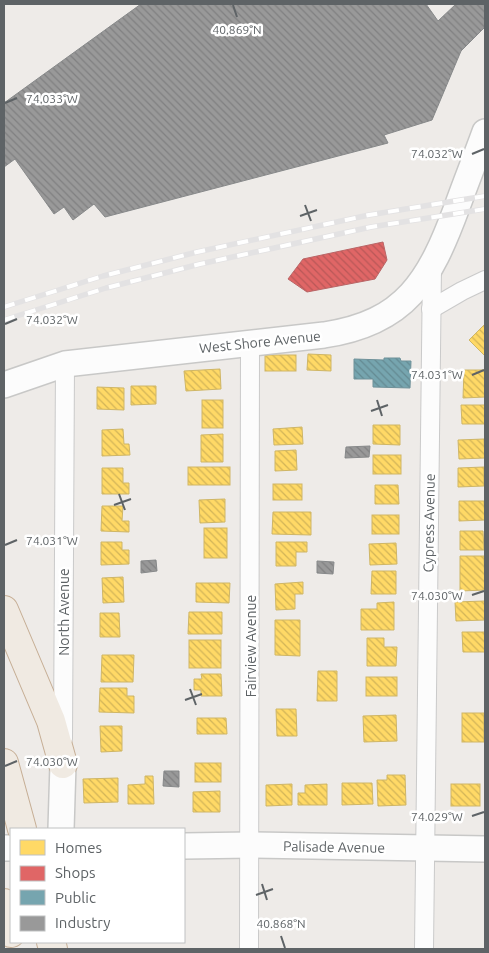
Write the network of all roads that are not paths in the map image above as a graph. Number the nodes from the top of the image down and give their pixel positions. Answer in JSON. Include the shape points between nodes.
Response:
{"nodes":[{"id":1,"x":485,"y":132,"type":"edge"},
{"id":2,"x":432,"y":267,"type":"junction"},
{"id":3,"x":485,"y":280,"type":"edge"},
{"id":4,"x":431,"y":309,"type":"junction"},
{"id":5,"x":250,"y":342,"type":"junction"},
{"id":6,"x":65,"y":364,"type":"junction"},
{"id":7,"x":4,"y":385,"type":"edge"},
{"id":8,"x":4,"y":610,"type":"edge"},
{"id":9,"x":4,"y":763,"type":"edge"},
{"id":10,"x":63,"y":764,"type":"junction"},
{"id":11,"x":22,"y":828,"type":"edge"},
{"id":12,"x":61,"y":828,"type":"edge"},
{"id":13,"x":251,"y":845,"type":"junction"},
{"id":14,"x":185,"y":846,"type":"edge"},
{"id":15,"x":424,"y":848,"type":"junction"},
{"id":16,"x":485,"y":849,"type":"edge"},
{"id":17,"x":4,"y":903,"type":"edge"},
{"id":18,"x":10,"y":928,"type":"edge"},
{"id":19,"x":250,"y":949,"type":"edge"},
{"id":20,"x":424,"y":949,"type":"edge"}],
"edges":[{"from":1,"to":2,"type":"main road","name":"Cypress Avenue"},
{"from":2,"to":4,"type":"street","name":"Cypress Avenue"},
{"from":2,"to":5,"type":"main road","name":"West Shore Avenue","via":[[404,301],[371,323],[347,332]]},
{"from":3,"to":4,"type":"street"},
{"from":4,"to":15,"type":"street","name":"Cypress Avenue"},
{"from":5,"to":6,"type":"main road","name":"West Shore Avenue"},
{"from":5,"to":13,"type":"street","name":"Fairview Avenue"},
{"from":6,"to":7,"type":"main road","name":"West Shore Avenue"},
{"from":6,"to":10,"type":"street","name":"North Avenue"},
{"from":8,"to":10,"type":"highway","via":[[50,721]]},
{"from":9,"to":11,"type":"highway"},
{"from":10,"to":12,"type":"main road","name":"North Avenue"},
{"from":13,"to":14,"type":"main road","name":"Palisade Avenue"},
{"from":13,"to":15,"type":"main road","name":"Palisade Avenue"},
{"from":13,"to":19,"type":"street","name":"Fairview Avenue"},
{"from":15,"to":16,"type":"main road","name":"Palisade Avenue"},
{"from":15,"to":20,"type":"street","name":"Cypress Avenue"},
{"from":17,"to":18,"type":"highway"}]}
